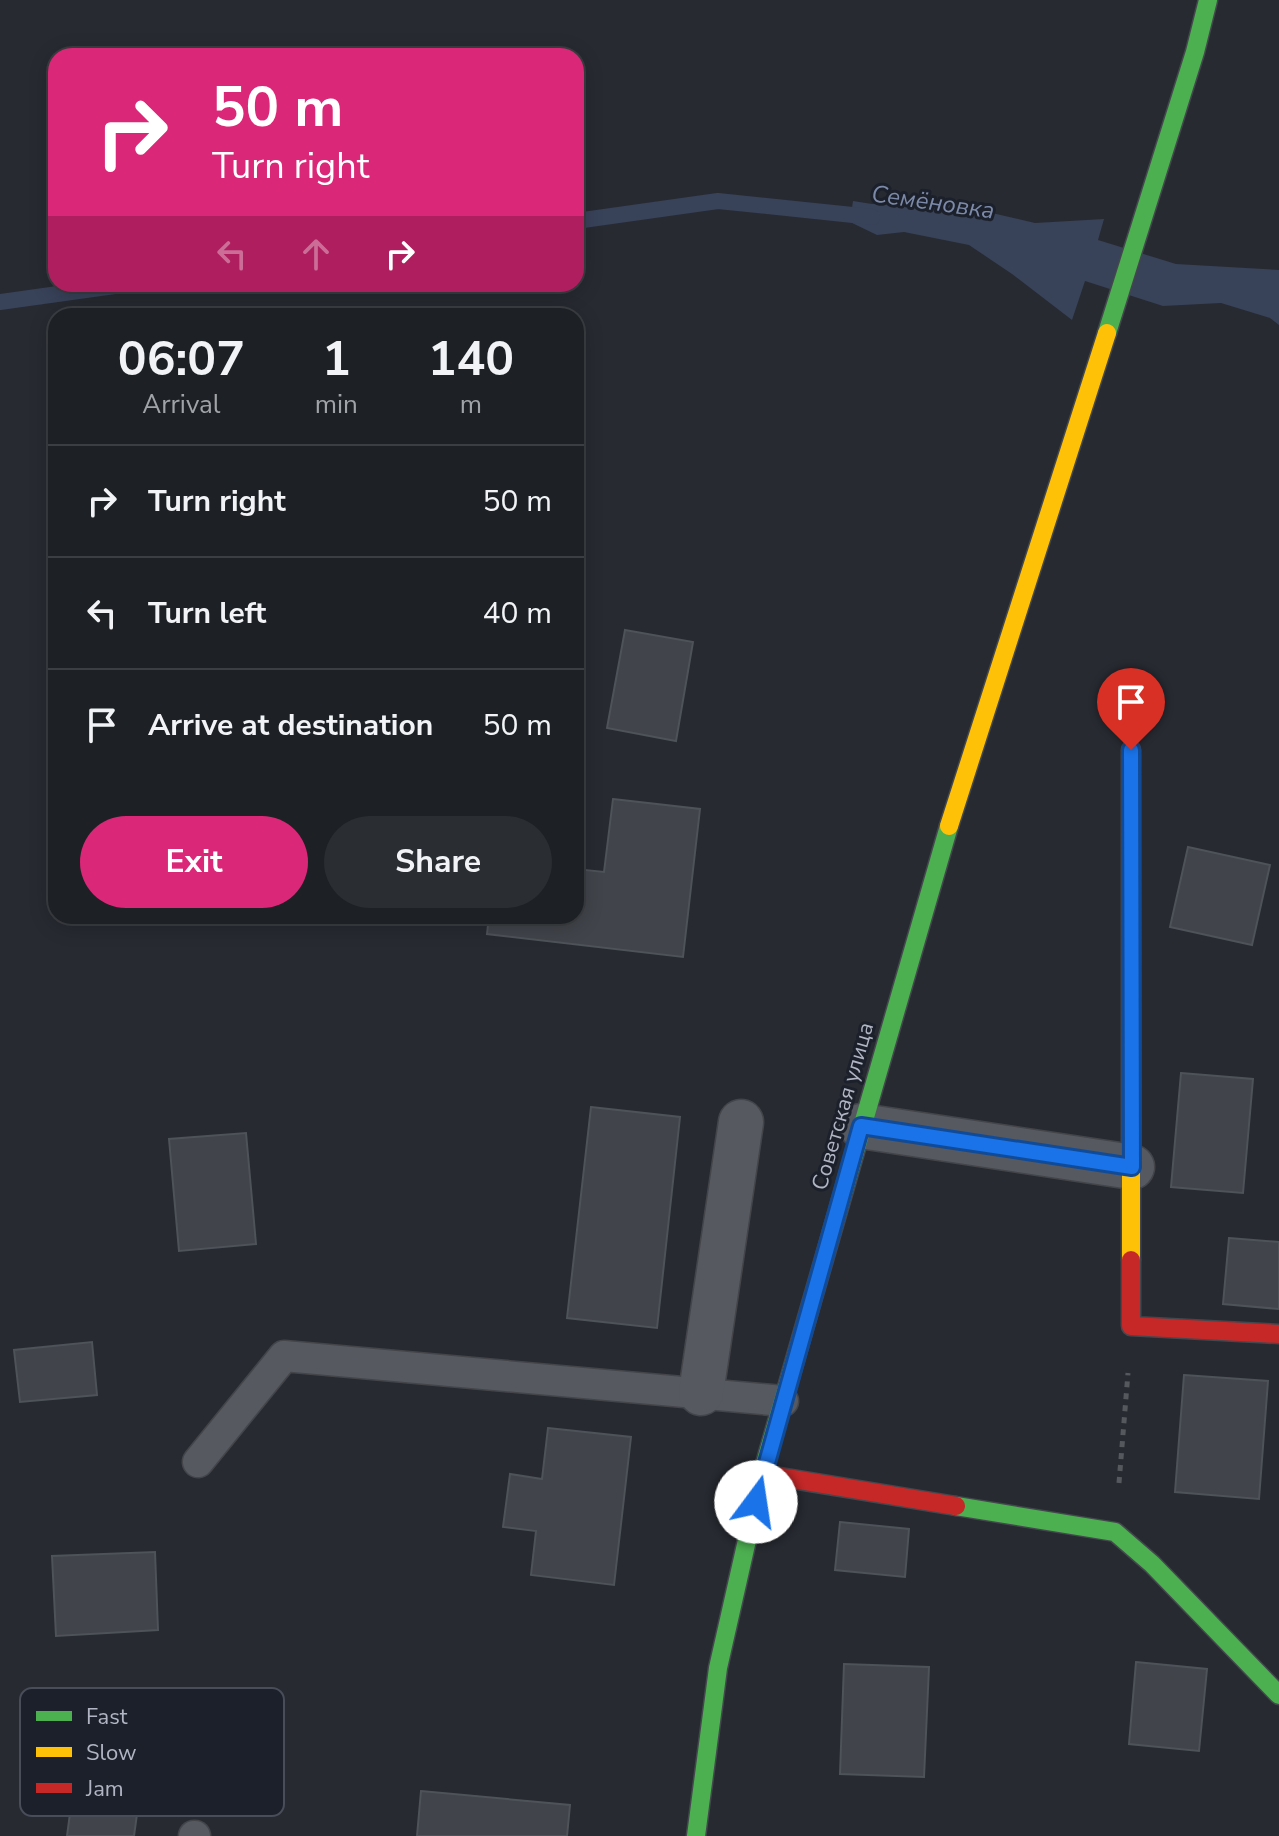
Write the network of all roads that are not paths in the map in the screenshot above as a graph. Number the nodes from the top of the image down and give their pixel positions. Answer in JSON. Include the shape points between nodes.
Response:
{"nodes":[{"id":1,"x":1208,"y":0,"type":"edge"},
{"id":2,"x":1131,"y":750,"type":"dead end"},
{"id":3,"x":741,"y":1122,"type":"dead end"},
{"id":4,"x":861,"y":1126,"type":"junction"},
{"id":5,"x":1132,"y":1167,"type":"junction"},
{"id":6,"x":1279,"y":1334,"type":"edge"},
{"id":7,"x":701,"y":1393,"type":"junction"},
{"id":8,"x":783,"y":1401,"type":"junction"},
{"id":9,"x":198,"y":1462,"type":"dead end"},
{"id":10,"x":762,"y":1474,"type":"junction"},
{"id":11,"x":1279,"y":1695,"type":"edge"},
{"id":12,"x":696,"y":1836,"type":"edge"}],
"edges":[{"from":1,"to":4,"type":"main road","name":"Советская улица","via":[[1161,163],[935,869]]},
{"from":2,"to":5,"type":"main road"},
{"from":3,"to":7,"type":"street"},
{"from":4,"to":5,"type":"street"},
{"from":4,"to":8,"type":"main road","name":"Советская улица"},
{"from":5,"to":6,"type":"main road","via":[[1131,1326]]},
{"from":7,"to":8,"type":"lane"},
{"from":7,"to":9,"type":"lane","via":[[284,1356]]},
{"from":8,"to":10,"type":"main road","name":"Советская улица"},
{"from":10,"to":11,"type":"main road","via":[[1115,1532]]},
{"from":10,"to":12,"type":"main road","name":"Советская улица","via":[[718,1668]]}]}
